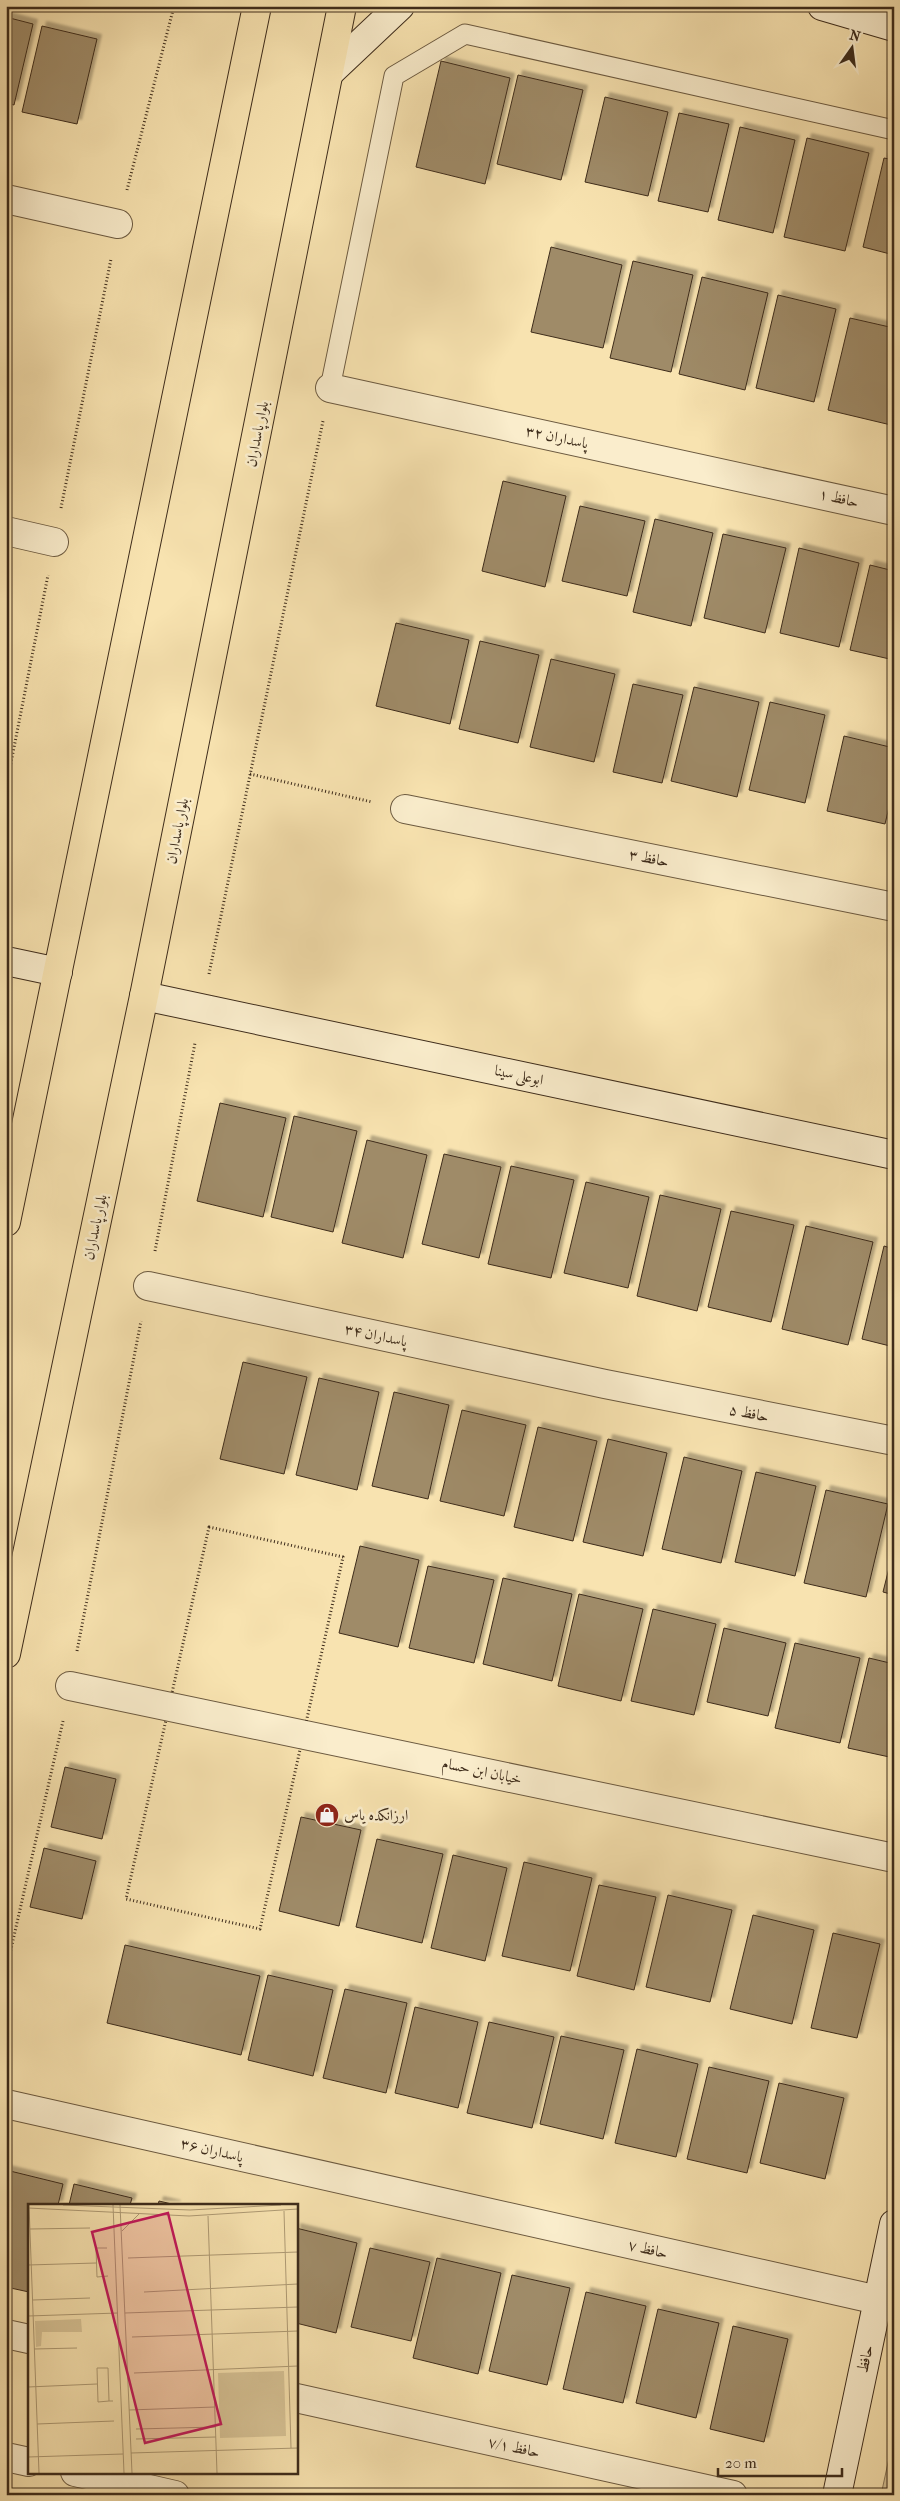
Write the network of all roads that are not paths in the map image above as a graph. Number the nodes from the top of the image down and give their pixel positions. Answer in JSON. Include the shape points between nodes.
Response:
{"nodes":[{"id":1,"x":258,"y":6,"type":"edge"},
{"id":2,"x":342,"y":6,"type":"edge"},
{"id":3,"x":400,"y":6,"type":"edge"},
{"id":4,"x":822,"y":6,"type":"edge"},
{"id":5,"x":894,"y":27,"type":"edge"},
{"id":6,"x":329,"y":73,"type":"junction"},
{"id":7,"x":894,"y":130,"type":"edge"},
{"id":8,"x":6,"y":199,"type":"edge"},
{"id":9,"x":118,"y":224,"type":"road end"},
{"id":10,"x":330,"y":388,"type":"joint"},
{"id":11,"x":784,"y":486,"type":"joint"},
{"id":12,"x":894,"y":511,"type":"edge"},
{"id":13,"x":6,"y":531,"type":"edge"},
{"id":14,"x":54,"y":542,"type":"road end"},
{"id":15,"x":405,"y":809,"type":"road end"},
{"id":16,"x":894,"y":907,"type":"edge"},
{"id":17,"x":6,"y":961,"type":"edge"},
{"id":18,"x":58,"y":972,"type":"junction"},
{"id":19,"x":144,"y":996,"type":"junction"},
{"id":20,"x":894,"y":1155,"type":"edge"},
{"id":21,"x":6,"y":1222,"type":"edge"},
{"id":22,"x":148,"y":1286,"type":"road end"},
{"id":23,"x":605,"y":1384,"type":"joint"},
{"id":24,"x":894,"y":1441,"type":"edge"},
{"id":25,"x":6,"y":1654,"type":"edge"},
{"id":26,"x":70,"y":1686,"type":"road end"},
{"id":27,"x":894,"y":1858,"type":"edge"},
{"id":28,"x":6,"y":2104,"type":"edge"},
{"id":29,"x":418,"y":2197,"type":"joint"},
{"id":30,"x":894,"y":2224,"type":"edge"},
{"id":31,"x":878,"y":2300,"type":"junction"},
{"id":32,"x":6,"y":2334,"type":"edge"},
{"id":33,"x":28,"y":2339,"type":"edge"},
{"id":34,"x":298,"y":2398,"type":"edge"},
{"id":35,"x":6,"y":2457,"type":"edge"},
{"id":36,"x":28,"y":2462,"type":"edge"},
{"id":37,"x":84,"y":2474,"type":"edge"},
{"id":38,"x":175,"y":2495,"type":"edge"},
{"id":39,"x":732,"y":2495,"type":"edge"},
{"id":40,"x":837,"y":2495,"type":"edge"}],
"edges":[{"from":1,"to":18,"type":"main road"},
{"from":2,"to":6,"type":"main road","name":"بلوار پاسداران"},
{"from":3,"to":6,"type":"street"},
{"from":4,"to":5,"type":"street"},
{"from":6,"to":19,"type":"main road","name":"بلوار پاسداران"},
{"from":7,"to":10,"type":"lane","via":[[465,34],[394,76]]},
{"from":8,"to":9,"type":"street"},
{"from":10,"to":11,"type":"street","name":"پاسداران ۳۲"},
{"from":11,"to":12,"type":"street","name":"حافظ ۱"},
{"from":13,"to":14,"type":"street"},
{"from":15,"to":16,"type":"street","name":"حافظ ۳"},
{"from":17,"to":18,"type":"street"},
{"from":18,"to":21,"type":"main road"},
{"from":19,"to":20,"type":"street","name":"ابوعلی سینا"},
{"from":19,"to":25,"type":"main road","name":"بلوار پاسداران"},
{"from":22,"to":23,"type":"street","name":"پاسداران ۳۴"},
{"from":23,"to":24,"type":"street","name":"حافظ ۵"},
{"from":26,"to":27,"type":"street","name":"خیابان ابن حسام","via":[[169,1704]]},
{"from":28,"to":29,"type":"street","name":"پاسداران ۳۶"},
{"from":29,"to":31,"type":"street","name":"حافظ ۷"},
{"from":30,"to":31,"type":"street","name":"حافظ"},
{"from":31,"to":40,"type":"street","name":"حافظ"},
{"from":32,"to":33,"type":"street"},
{"from":34,"to":39,"type":"street","name":"حافظ ۷/۱"},
{"from":35,"to":36,"type":"street"},
{"from":37,"to":38,"type":"street"}]}
